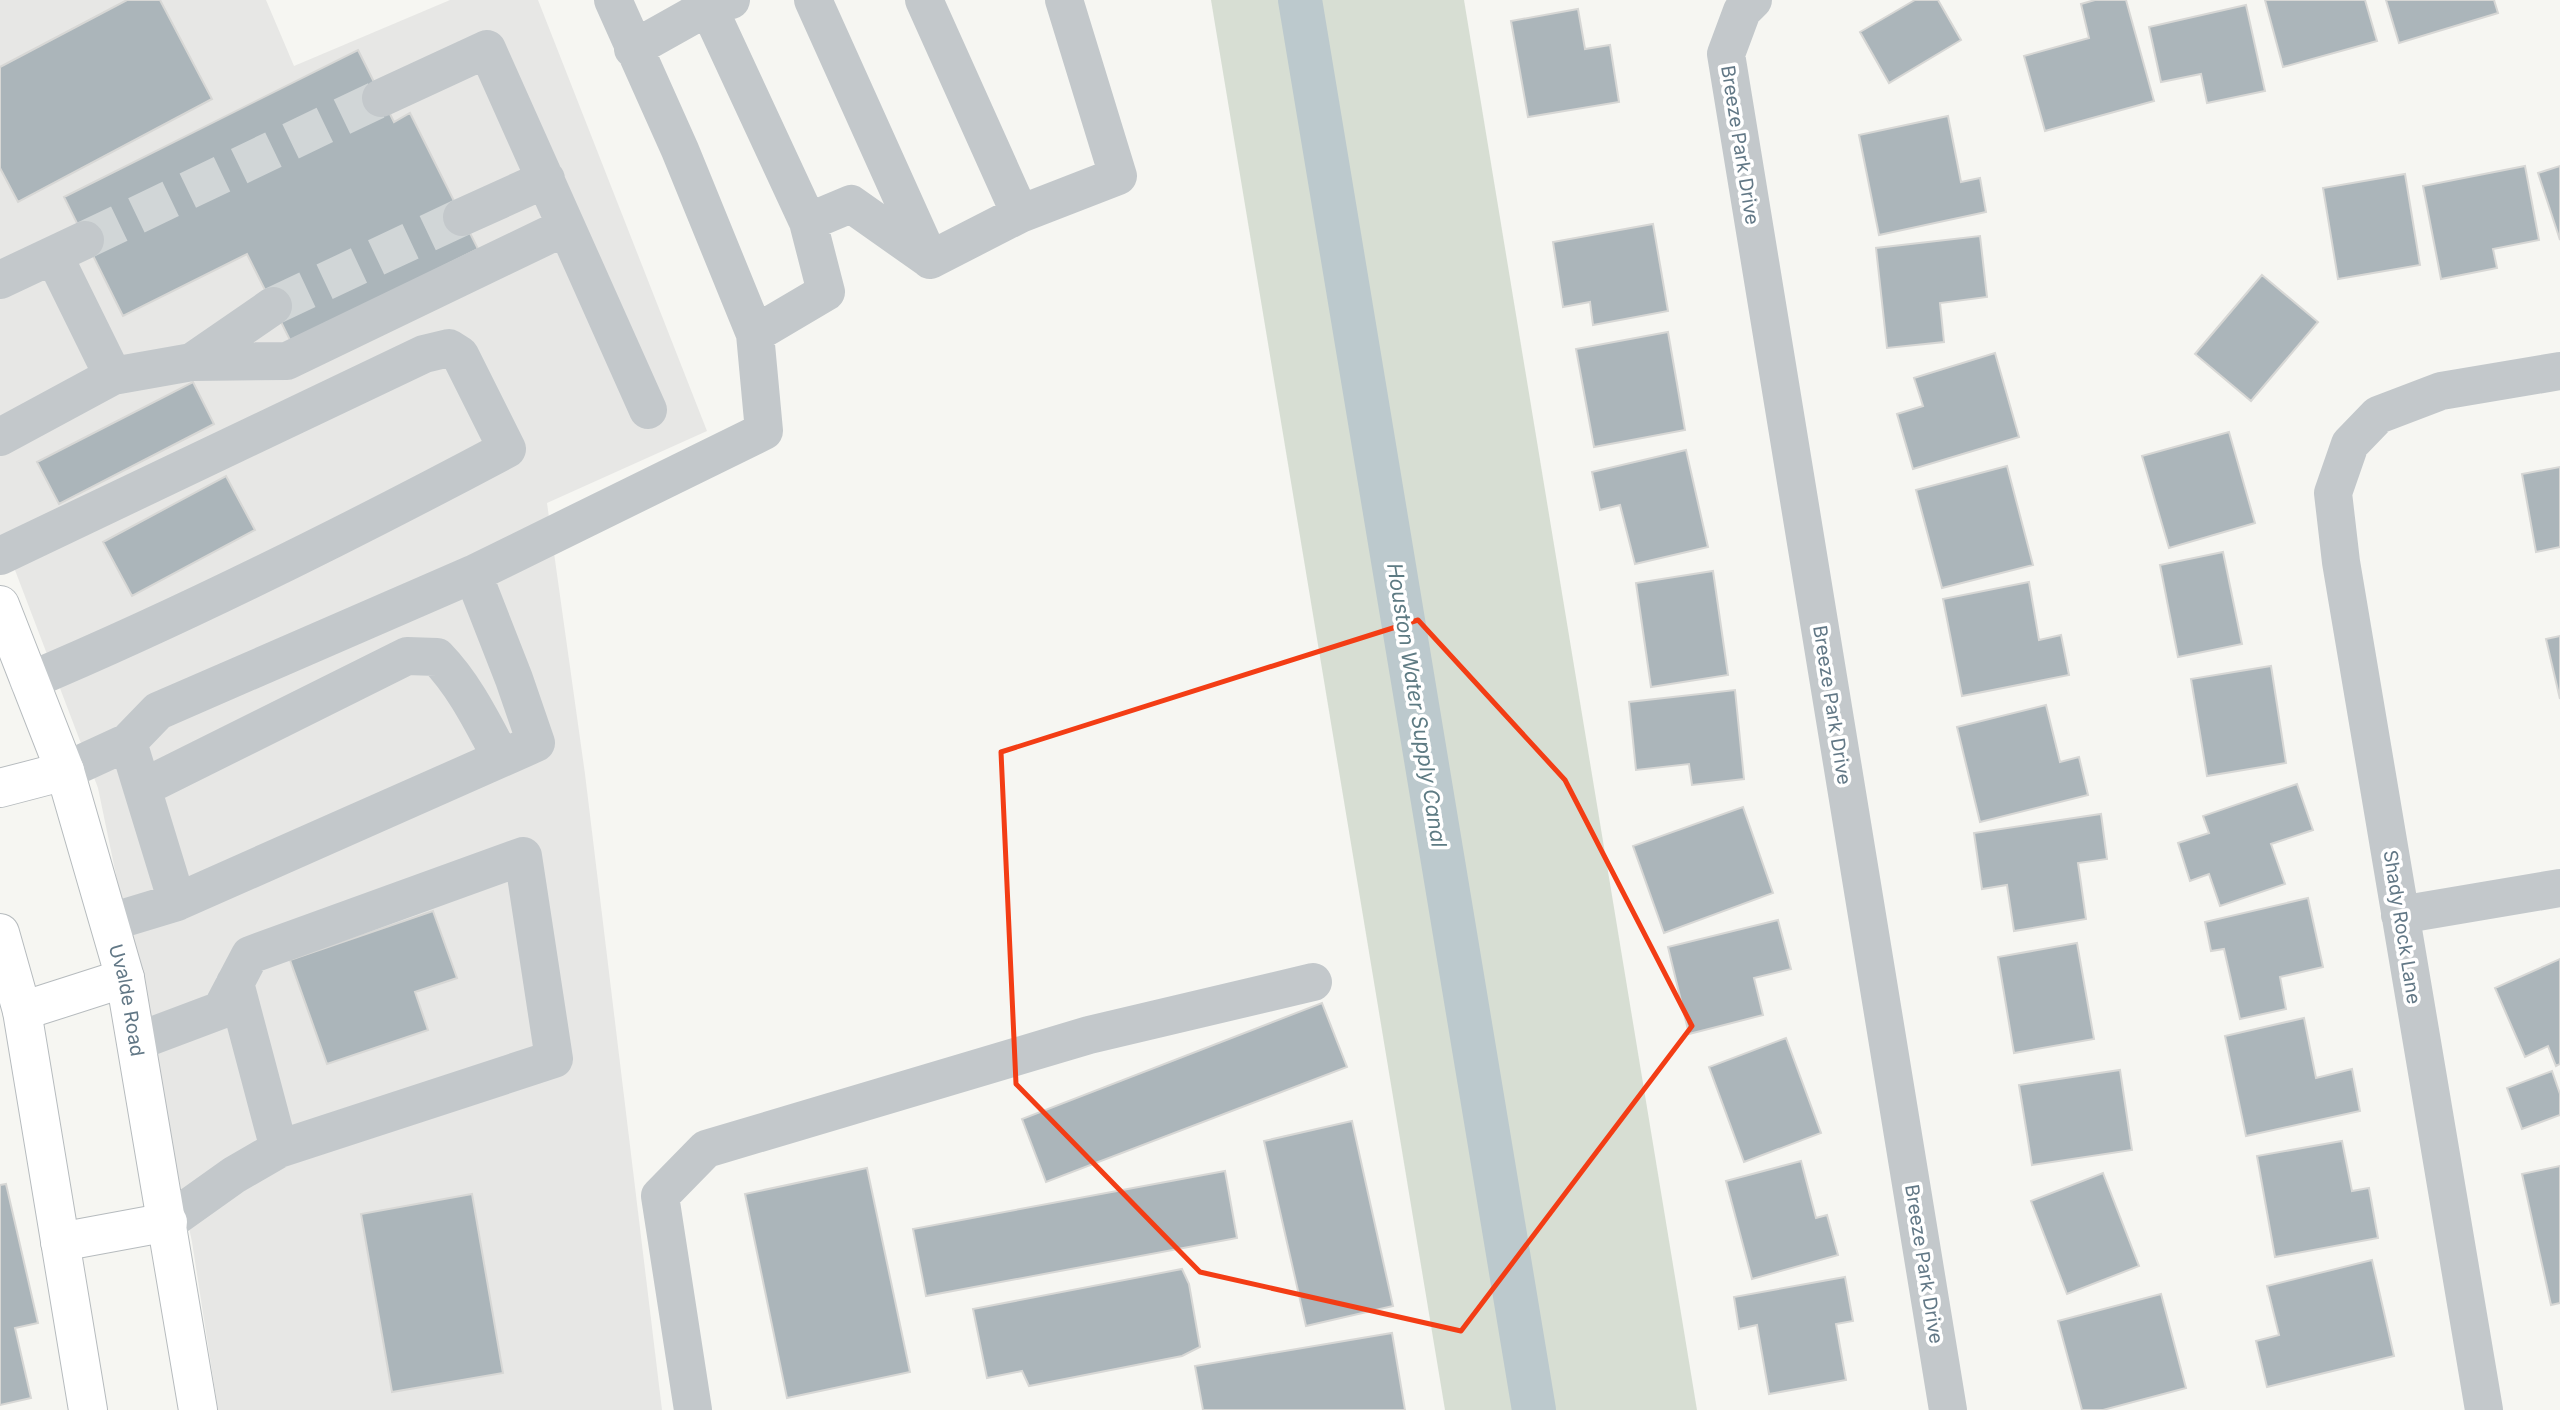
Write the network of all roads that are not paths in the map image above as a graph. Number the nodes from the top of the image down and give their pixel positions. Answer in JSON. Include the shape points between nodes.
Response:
{"nodes":[{"id":1,"x":613,"y":0,"type":"edge"},
{"id":2,"x":813,"y":0,"type":"edge"},
{"id":3,"x":924,"y":0,"type":"edge"},
{"id":4,"x":1064,"y":0,"type":"edge"},
{"id":5,"x":715,"y":2,"type":"edge"},
{"id":6,"x":1751,"y":2,"type":"edge"},
{"id":7,"x":633,"y":50,"type":"junction"},
{"id":8,"x":382,"y":98,"type":"tunnel mouth"},
{"id":9,"x":546,"y":180,"type":"junction"},
{"id":10,"x":1020,"y":214,"type":"junction"},
{"id":11,"x":462,"y":217,"type":"tunnel mouth"},
{"id":12,"x":808,"y":222,"type":"junction"},
{"id":13,"x":565,"y":227,"type":"junction"},
{"id":14,"x":930,"y":260,"type":"junction"},
{"id":15,"x":0,"y":279,"type":"edge"},
{"id":16,"x":273,"y":306,"type":"tunnel mouth"},
{"id":17,"x":755,"y":334,"type":"junction"},
{"id":18,"x":192,"y":362,"type":"junction"},
{"id":19,"x":2560,"y":371,"type":"edge"},
{"id":20,"x":113,"y":376,"type":"junction"},
{"id":21,"x":648,"y":410,"type":"dead end"},
{"id":22,"x":0,"y":437,"type":"edge"},
{"id":23,"x":0,"y":556,"type":"edge"},
{"id":24,"x":472,"y":574,"type":"junction"},
{"id":25,"x":0,"y":605,"type":"edge"},
{"id":26,"x":29,"y":681,"type":"junction"},
{"id":27,"x":128,"y":742,"type":"junction"},
{"id":28,"x":501,"y":757,"type":"junction"},
{"id":29,"x":65,"y":771,"type":"junction"},
{"id":30,"x":0,"y":788,"type":"edge"},
{"id":31,"x":142,"y":788,"type":"junction"},
{"id":32,"x":2560,"y":888,"type":"edge"},
{"id":33,"x":177,"y":902,"type":"junction"},
{"id":34,"x":2400,"y":915,"type":"junction"},
{"id":35,"x":111,"y":922,"type":"junction"},
{"id":36,"x":0,"y":933,"type":"edge"},
{"id":37,"x":125,"y":978,"type":"junction"},
{"id":38,"x":1313,"y":982,"type":"dead end"},
{"id":39,"x":235,"y":983,"type":"junction"},
{"id":40,"x":11,"y":1016,"type":"edge"},
{"id":41,"x":136,"y":1042,"type":"junction"},
{"id":42,"x":279,"y":1149,"type":"junction"},
{"id":43,"x":167,"y":1223,"type":"junction"},
{"id":44,"x":60,"y":1242,"type":"junction"},
{"id":45,"x":88,"y":1410,"type":"edge"},
{"id":46,"x":198,"y":1410,"type":"edge"},
{"id":47,"x":693,"y":1410,"type":"edge"},
{"id":48,"x":1948,"y":1410,"type":"edge"},
{"id":49,"x":2484,"y":1410,"type":"edge"}],
"edges":[{"from":1,"to":7,"type":"street"},
{"from":2,"to":14,"type":"street"},
{"from":3,"to":10,"type":"street"},
{"from":4,"to":10,"type":"street","via":[[1118,176]]},
{"from":5,"to":7,"type":"street"},
{"from":5,"to":12,"type":"street"},
{"from":6,"to":48,"type":"street","name":"Breeze Park Drive","via":[[1742,11],[1726,54]]},
{"from":7,"to":17,"type":"street","via":[[680,150]]},
{"from":8,"to":9,"type":"street","via":[[486,49]]},
{"from":9,"to":11,"type":"street"},
{"from":9,"to":13,"type":"street"},
{"from":10,"to":14,"type":"street"},
{"from":12,"to":14,"type":"street","via":[[852,204]]},
{"from":12,"to":17,"type":"street","via":[[826,292]]},
{"from":13,"to":18,"type":"street","via":[[287,361]]},
{"from":13,"to":21,"type":"street"},
{"from":15,"to":20,"type":"street","via":[[70,248]]},
{"from":16,"to":18,"type":"street"},
{"from":17,"to":24,"type":"street","via":[[764,431]]},
{"from":18,"to":20,"type":"street"},
{"from":19,"to":34,"type":"street","name":"Shady Rock Lane","via":[[2441,391],[2378,415],[2350,444],[2333,493]]},
{"from":20,"to":22,"type":"street"},
{"from":23,"to":26,"type":"street","via":[[424,354],[449,348],[460,355],[507,449],[374,519]]},
{"from":24,"to":27,"type":"street","via":[[158,710]]},
{"from":24,"to":28,"type":"street","via":[[536,743]]},
{"from":25,"to":26,"type":"main road","name":"Uvalde Road"},
{"from":26,"to":29,"type":"main road","name":"Uvalde Road"},
{"from":27,"to":29,"type":"street"},
{"from":27,"to":31,"type":"street"},
{"from":28,"to":31,"type":"street","via":[[451,671],[436,657],[407,656]]},
{"from":28,"to":33,"type":"street"},
{"from":29,"to":30,"type":"main road"},
{"from":29,"to":35,"type":"main road","name":"Uvalde Road"},
{"from":31,"to":33,"type":"street"},
{"from":32,"to":34,"type":"street"},
{"from":33,"to":35,"type":"street"},
{"from":34,"to":49,"type":"street","name":"Shady Rock Lane"},
{"from":35,"to":37,"type":"main road","name":"Uvalde Road"},
{"from":36,"to":40,"type":"main road"},
{"from":37,"to":40,"type":"main road"},
{"from":37,"to":41,"type":"main road","name":"Uvalde Road"},
{"from":38,"to":47,"type":"street","via":[[1090,1035],[706,1149],[660,1196]]},
{"from":39,"to":41,"type":"street","via":[[221,1010]]},
{"from":39,"to":42,"type":"street"},
{"from":39,"to":42,"type":"street","via":[[250,955],[523,856],[554,1059]]},
{"from":40,"to":44,"type":"main road"},
{"from":41,"to":43,"type":"main road","name":"Uvalde Road"},
{"from":42,"to":43,"type":"street"},
{"from":43,"to":44,"type":"main road"},
{"from":43,"to":46,"type":"main road","name":"Uvalde Road"},
{"from":44,"to":45,"type":"main road"}]}
